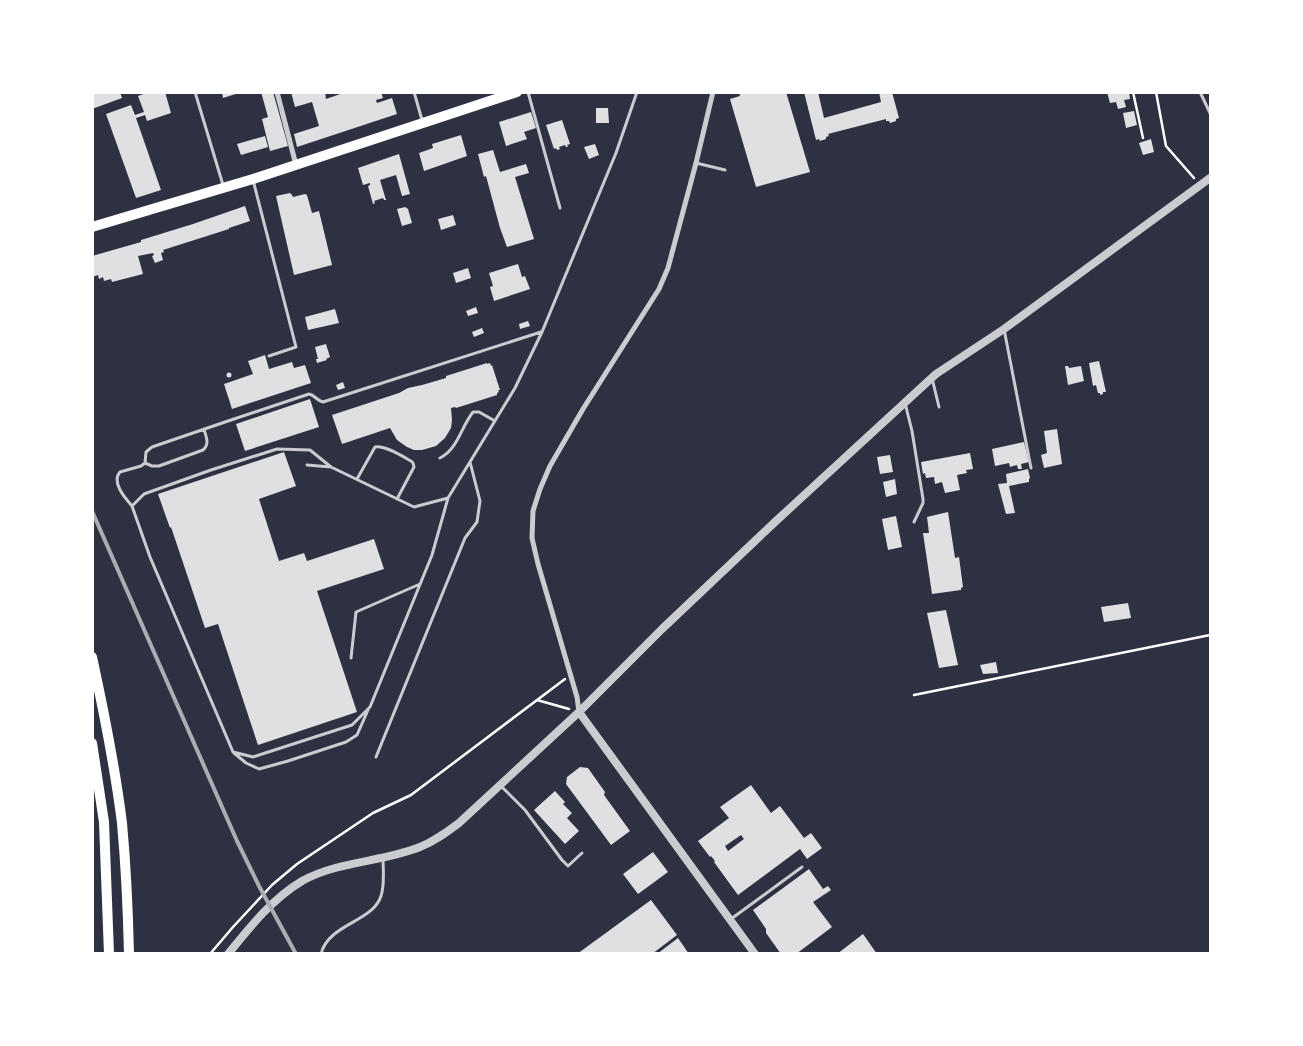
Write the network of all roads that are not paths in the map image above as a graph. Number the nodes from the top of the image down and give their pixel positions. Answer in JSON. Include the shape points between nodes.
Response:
{"nodes":[{"id":1,"x":195,"y":92,"type":"edge"},
{"id":2,"x":277,"y":92,"type":"edge"},
{"id":3,"x":414,"y":92,"type":"edge"},
{"id":4,"x":517,"y":92,"type":"edge"},
{"id":5,"x":528,"y":92,"type":"edge"},
{"id":6,"x":637,"y":92,"type":"edge"},
{"id":7,"x":712,"y":92,"type":"edge"},
{"id":8,"x":1200,"y":92,"type":"edge"},
{"id":9,"x":1210,"y":113,"type":"edge"},
{"id":10,"x":423,"y":123,"type":"junction"},
{"id":11,"x":696,"y":163,"type":"junction"},
{"id":12,"x":296,"y":165,"type":"junction"},
{"id":13,"x":725,"y":170,"type":"dead end"},
{"id":14,"x":1210,"y":178,"type":"edge"},
{"id":15,"x":253,"y":179,"type":"junction"},
{"id":16,"x":224,"y":188,"type":"junction"},
{"id":17,"x":560,"y":208,"type":"dead end"},
{"id":18,"x":92,"y":227,"type":"edge"},
{"id":19,"x":1004,"y":329,"type":"junction"},
{"id":20,"x":542,"y":332,"type":"junction"},
{"id":21,"x":268,"y":356,"type":"dead end"},
{"id":22,"x":932,"y":378,"type":"junction"},
{"id":23,"x":904,"y":402,"type":"junction"},
{"id":24,"x":939,"y":407,"type":"dead end"},
{"id":25,"x":495,"y":421,"type":"junction"},
{"id":26,"x":204,"y":429,"type":"junction"},
{"id":27,"x":440,"y":458,"type":"dead end"},
{"id":28,"x":470,"y":462,"type":"junction"},
{"id":29,"x":145,"y":463,"type":"junction"},
{"id":30,"x":307,"y":465,"type":"dead end"},
{"id":31,"x":331,"y":467,"type":"junction"},
{"id":32,"x":1031,"y":468,"type":"dead end"},
{"id":33,"x":357,"y":480,"type":"junction"},
{"id":34,"x":448,"y":498,"type":"junction"},
{"id":35,"x":397,"y":499,"type":"junction"},
{"id":36,"x":132,"y":506,"type":"junction"},
{"id":37,"x":914,"y":522,"type":"dead end"},
{"id":38,"x":420,"y":584,"type":"junction"},
{"id":39,"x":92,"y":657,"type":"edge"},
{"id":40,"x":351,"y":658,"type":"dead end"},
{"id":41,"x":370,"y":707,"type":"junction"},
{"id":42,"x":579,"y":712,"type":"junction"},
{"id":43,"x":92,"y":743,"type":"edge"},
{"id":44,"x":233,"y":752,"type":"junction"},
{"id":45,"x":376,"y":757,"type":"dead end"},
{"id":46,"x":500,"y":785,"type":"junction"},
{"id":47,"x":582,"y":853,"type":"dead end"},
{"id":48,"x":383,"y":857,"type":"junction"},
{"id":49,"x":802,"y":867,"type":"dead end"},
{"id":50,"x":730,"y":919,"type":"junction"},
{"id":51,"x":754,"y":953,"type":"edge"},
{"id":52,"x":109,"y":954,"type":"edge"},
{"id":53,"x":129,"y":954,"type":"edge"},
{"id":54,"x":228,"y":954,"type":"edge"},
{"id":55,"x":321,"y":954,"type":"edge"}],
"edges":[{"from":1,"to":16,"type":"lane"},
{"from":2,"to":12,"type":"street"},
{"from":3,"to":10,"type":"lane"},
{"from":4,"to":10,"type":"main road"},
{"from":5,"to":17,"type":"lane"},
{"from":6,"to":20,"type":"lane","via":[[616,153]]},
{"from":7,"to":11,"type":"street"},
{"from":8,"to":9,"type":"lane"},
{"from":10,"to":12,"type":"main road"},
{"from":11,"to":13,"type":"lane"},
{"from":11,"to":42,"type":"street","via":[[668,268],[659,289],[550,466],[533,512],[532,538]]},
{"from":12,"to":15,"type":"main road"},
{"from":14,"to":19,"type":"street"},
{"from":15,"to":16,"type":"main road"},
{"from":15,"to":21,"type":"lane","via":[[296,348]]},
{"from":16,"to":18,"type":"main road"},
{"from":19,"to":22,"type":"street"},
{"from":19,"to":32,"type":"lane"},
{"from":20,"to":25,"type":"lane"},
{"from":20,"to":26,"type":"lane","via":[[323,402],[309,394]]},
{"from":22,"to":23,"type":"street"},
{"from":22,"to":24,"type":"lane"},
{"from":23,"to":37,"type":"lane","via":[[923,499]]},
{"from":23,"to":42,"type":"street"},
{"from":25,"to":27,"type":"lane","via":[[473,412],[453,446]]},
{"from":25,"to":28,"type":"lane"},
{"from":26,"to":29,"type":"lane","via":[[152,447],[146,452]]},
{"from":26,"to":29,"type":"lane","via":[[208,441],[203,450],[159,466]]},
{"from":28,"to":34,"type":"lane"},
{"from":28,"to":45,"type":"lane","via":[[480,501],[477,522],[465,538]]},
{"from":29,"to":36,"type":"lane","via":[[120,472],[116,478],[120,491]]},
{"from":30,"to":31,"type":"lane"},
{"from":31,"to":33,"type":"lane"},
{"from":31,"to":36,"type":"lane","via":[[310,450],[277,449],[144,494]]},
{"from":33,"to":35,"type":"lane"},
{"from":33,"to":35,"type":"lane","via":[[375,447],[385,448],[411,461],[414,467]]},
{"from":34,"to":35,"type":"lane","via":[[414,507]]},
{"from":34,"to":38,"type":"lane"},
{"from":36,"to":44,"type":"lane","via":[[150,557]]},
{"from":38,"to":40,"type":"lane","via":[[356,612]]},
{"from":38,"to":41,"type":"lane"},
{"from":39,"to":53,"type":"main road","via":[[111,746],[122,822]]},
{"from":41,"to":44,"type":"lane","via":[[352,725],[253,757]]},
{"from":41,"to":44,"type":"lane","via":[[357,736],[305,756],[259,769]]},
{"from":42,"to":46,"type":"street"},
{"from":42,"to":50,"type":"street"},
{"from":43,"to":52,"type":"main road","via":[[104,822]]},
{"from":46,"to":47,"type":"lane","via":[[525,810],[568,866]]},
{"from":46,"to":48,"type":"street","via":[[438,838]]},
{"from":48,"to":54,"type":"street","via":[[302,881],[266,909]]},
{"from":48,"to":55,"type":"lane","via":[[384,882],[380,898],[372,910],[327,940]]},
{"from":49,"to":50,"type":"lane"},
{"from":50,"to":51,"type":"street"}]}
